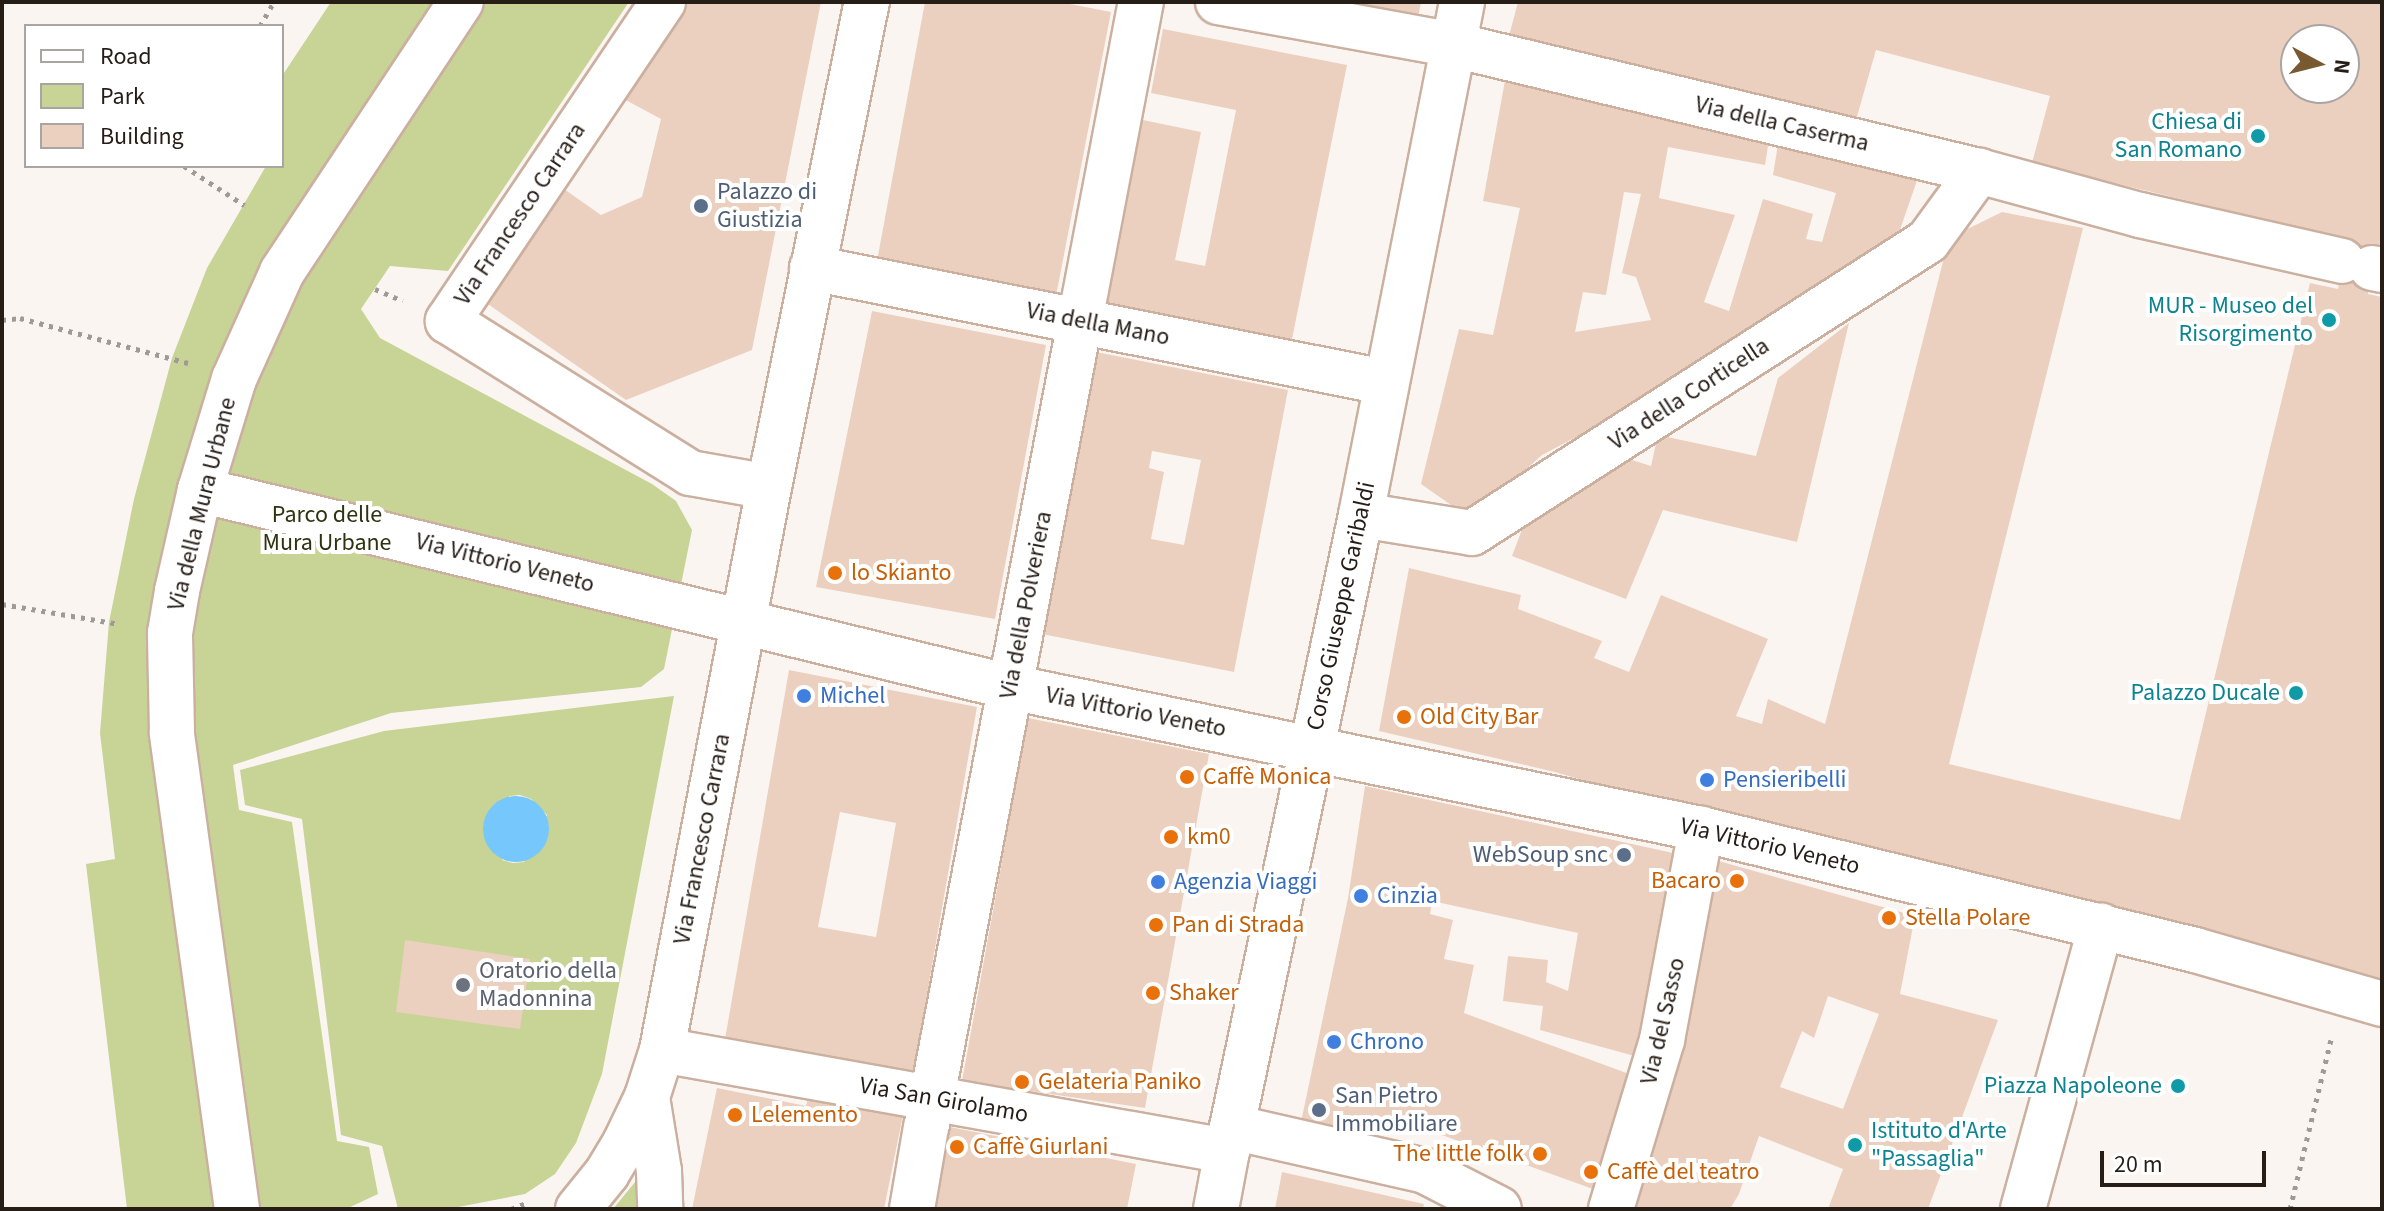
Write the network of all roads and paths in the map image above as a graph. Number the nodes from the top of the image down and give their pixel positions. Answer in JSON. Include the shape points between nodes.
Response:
{"nodes":[{"id":1,"x":274,"y":2,"type":"edge"},
{"id":2,"x":461,"y":2,"type":"edge"},
{"id":3,"x":663,"y":2,"type":"edge"},
{"id":4,"x":867,"y":2,"type":"edge"},
{"id":5,"x":1141,"y":2,"type":"edge"},
{"id":6,"x":1218,"y":2,"type":"edge"},
{"id":7,"x":1462,"y":2,"type":"edge"},
{"id":8,"x":261,"y":24,"type":"edge"},
{"id":9,"x":1454,"y":45,"type":"junction"},
{"id":10,"x":187,"y":168,"type":"edge"},
{"id":11,"x":1979,"y":171,"type":"junction"},
{"id":12,"x":244,"y":205,"type":"dead end"},
{"id":13,"x":2366,"y":266,"type":"edge"},
{"id":14,"x":812,"y":268,"type":"junction"},
{"id":15,"x":2,"y":320,"type":"edge"},
{"id":16,"x":1080,"y":321,"type":"junction"},
{"id":17,"x":234,"y":379,"type":"junction"},
{"id":18,"x":1384,"y":382,"type":"junction"},
{"id":19,"x":769,"y":487,"type":"junction"},
{"id":20,"x":200,"y":490,"type":"junction"},
{"id":21,"x":1361,"y":515,"type":"junction"},
{"id":22,"x":2,"y":604,"type":"edge"},
{"id":23,"x":743,"y":621,"type":"junction"},
{"id":24,"x":170,"y":633,"type":"junction"},
{"id":25,"x":1010,"y":687,"type":"junction"},
{"id":26,"x":1312,"y":748,"type":"junction"},
{"id":27,"x":1701,"y":829,"type":"junction"},
{"id":28,"x":2101,"y":926,"type":"junction"},
{"id":29,"x":2362,"y":998,"type":"edge"},
{"id":30,"x":662,"y":1050,"type":"junction"},
{"id":31,"x":647,"y":1097,"type":"junction"},
{"id":32,"x":929,"y":1112,"type":"junction"},
{"id":33,"x":1230,"y":1139,"type":"junction"},
{"id":34,"x":237,"y":1209,"type":"edge"},
{"id":35,"x":578,"y":1209,"type":"edge"},
{"id":36,"x":660,"y":1209,"type":"edge"},
{"id":37,"x":912,"y":1209,"type":"edge"},
{"id":38,"x":1216,"y":1209,"type":"edge"},
{"id":39,"x":1499,"y":1209,"type":"edge"},
{"id":40,"x":1611,"y":1209,"type":"edge"},
{"id":41,"x":2023,"y":1209,"type":"edge"},
{"id":42,"x":2290,"y":1209,"type":"edge"}],
"edges":[{"from":1,"to":8,"type":"path"},
{"from":2,"to":17,"type":"street","name":"Via della Mura Urbane","via":[[282,272]]},
{"from":3,"to":19,"type":"street","name":"Via Francesco Carrara","via":[[448,321],[690,473]]},
{"from":4,"to":14,"type":"street","name":"Via Francesco Carrara"},
{"from":5,"to":16,"type":"street","name":"Via della Polveriera"},
{"from":6,"to":9,"type":"street","name":"Via della Caserma"},
{"from":7,"to":9,"type":"street","name":"Corso Giuseppe Garibaldi"},
{"from":9,"to":11,"type":"street","name":"Via della Caserma"},
{"from":9,"to":18,"type":"street","name":"Corso Giuseppe Garibaldi"},
{"from":10,"to":12,"type":"path"},
{"from":11,"to":13,"type":"street","name":"Via della Caserma","via":[[2140,215]]},
{"from":11,"to":21,"type":"street","name":"Via della Corticella","via":[[1928,241],[1472,533]]},
{"from":14,"to":16,"type":"street","name":"Via della Mano"},
{"from":14,"to":19,"type":"street","name":"Via Francesco Carrara"},
{"from":15,"to":17,"type":"path","via":[[20,318]]},
{"from":16,"to":18,"type":"street","name":"Via della Mano"},
{"from":16,"to":25,"type":"street","name":"Via della Polveriera"},
{"from":17,"to":20,"type":"street","name":"Via della Mura Urbane"},
{"from":18,"to":21,"type":"street","name":"Corso Giuseppe Garibaldi"},
{"from":19,"to":23,"type":"street","name":"Via Francesco Carrara"},
{"from":20,"to":23,"type":"street","name":"Via Vittorio Veneto"},
{"from":20,"to":24,"type":"street","name":"Via della Mura Urbane"},
{"from":21,"to":26,"type":"street","name":"Corso Giuseppe Garibaldi"},
{"from":22,"to":24,"type":"path"},
{"from":23,"to":25,"type":"street","name":"Via Vittorio Veneto"},
{"from":23,"to":30,"type":"street","name":"Via Francesco Carrara"},
{"from":24,"to":34,"type":"street","name":"Via della Mura Urbane","via":[[172,732]]},
{"from":25,"to":26,"type":"street","name":"Via Vittorio Veneto"},
{"from":25,"to":32,"type":"street","name":"Via della Polveriera"},
{"from":26,"to":27,"type":"street","name":"Via Vittorio Veneto"},
{"from":26,"to":33,"type":"street","name":"Corso Giuseppe Garibaldi"},
{"from":27,"to":28,"type":"street","name":"Via Vittorio Veneto"},
{"from":27,"to":40,"type":"street","name":"Via del Sasso","via":[[1662,1040]]},
{"from":28,"to":29,"type":"street"},
{"from":28,"to":41,"type":"street"},
{"from":29,"to":42,"type":"path"},
{"from":30,"to":31,"type":"street","name":"Via Francesco Carrara"},
{"from":30,"to":32,"type":"street","name":"Via San Girolamo"},
{"from":31,"to":35,"type":"street","name":"Via Francesco Carrara","via":[[607,1173]]},
{"from":31,"to":36,"type":"street"},
{"from":32,"to":33,"type":"street","name":"Via San Girolamo"},
{"from":32,"to":37,"type":"street","name":"Via della Polveriera"},
{"from":33,"to":38,"type":"street","name":"Corso Giuseppe Garibaldi"},
{"from":33,"to":39,"type":"street","name":"Via San Girolamo","via":[[1425,1171]]}]}
